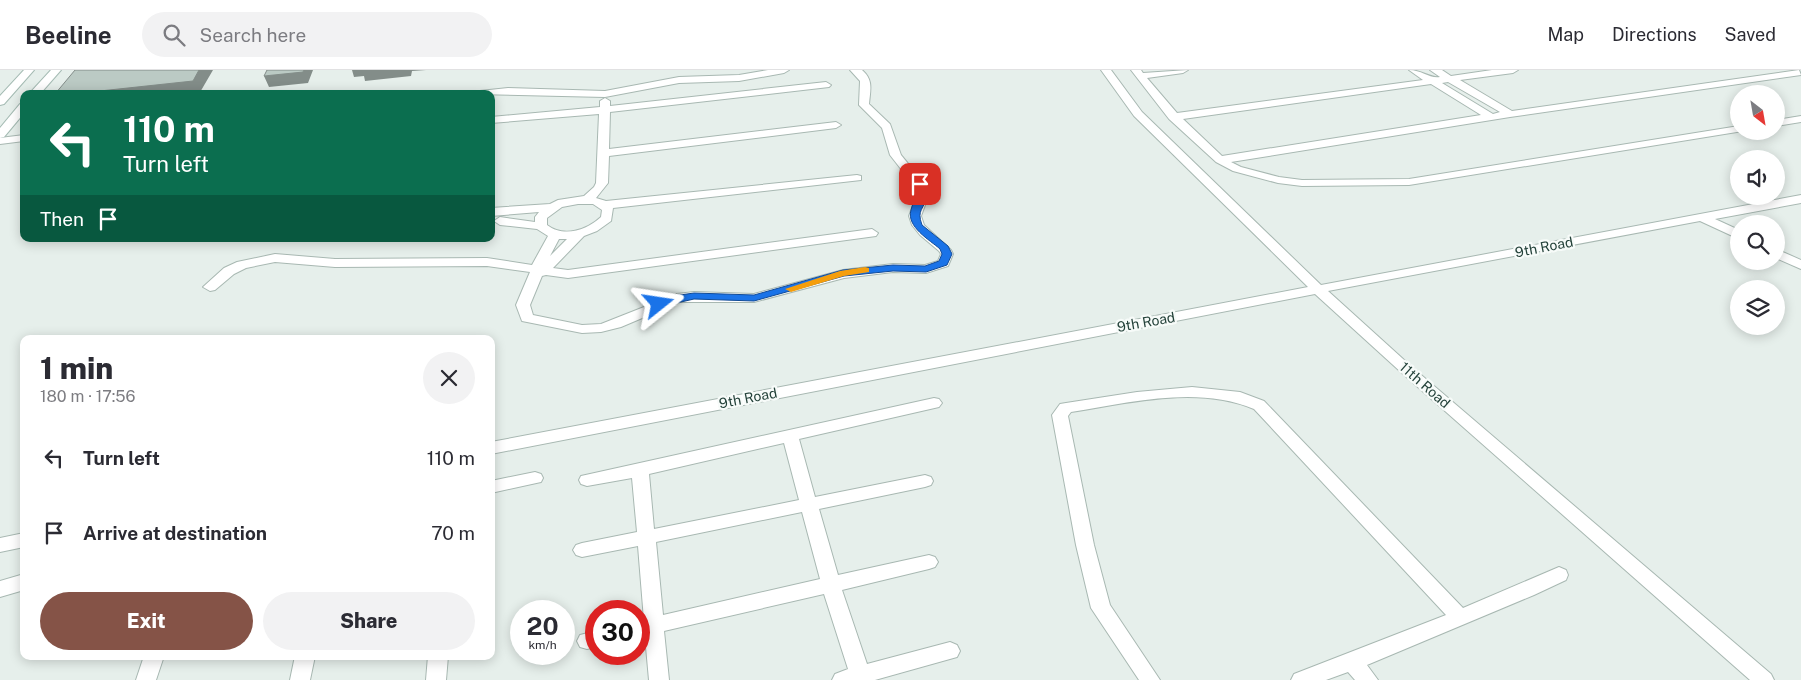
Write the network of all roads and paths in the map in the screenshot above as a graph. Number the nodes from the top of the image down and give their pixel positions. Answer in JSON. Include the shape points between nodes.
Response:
{"nodes":[{"id":1,"x":29,"y":70,"type":"edge"},
{"id":2,"x":56,"y":70,"type":"edge"},
{"id":3,"x":784,"y":70,"type":"edge"},
{"id":4,"x":855,"y":70,"type":"edge"},
{"id":5,"x":1106,"y":70,"type":"edge"},
{"id":6,"x":1183,"y":70,"type":"edge"},
{"id":7,"x":1414,"y":70,"type":"edge"},
{"id":8,"x":1435,"y":70,"type":"edge"},
{"id":9,"x":1513,"y":70,"type":"edge"},
{"id":10,"x":1138,"y":73,"type":"edge"},
{"id":11,"x":1797,"y":73,"type":"edge"},
{"id":12,"x":1451,"y":79,"type":"junction"},
{"id":13,"x":1433,"y":82,"type":"junction"},
{"id":14,"x":826,"y":85,"type":"dead end"},
{"id":15,"x":38,"y":90,"type":"edge"},
{"id":16,"x":495,"y":92,"type":"edge"},
{"id":17,"x":605,"y":94,"type":"junction"},
{"id":18,"x":0,"y":102,"type":"edge"},
{"id":19,"x":604,"y":110,"type":"junction"},
{"id":20,"x":20,"y":111,"type":"edge"},
{"id":21,"x":1510,"y":114,"type":"junction"},
{"id":22,"x":1173,"y":117,"type":"junction"},
{"id":23,"x":1491,"y":117,"type":"junction"},
{"id":24,"x":1801,"y":119,"type":"edge"},
{"id":25,"x":495,"y":120,"type":"edge"},
{"id":26,"x":1785,"y":122,"type":"edge"},
{"id":27,"x":836,"y":125,"type":"dead end"},
{"id":28,"x":1730,"y":130,"type":"edge"},
{"id":29,"x":20,"y":131,"type":"edge"},
{"id":30,"x":0,"y":135,"type":"edge"},
{"id":31,"x":20,"y":138,"type":"edge"},
{"id":32,"x":602,"y":152,"type":"junction"},
{"id":33,"x":1220,"y":160,"type":"junction"},
{"id":34,"x":857,"y":178,"type":"dead end"},
{"id":35,"x":1801,"y":199,"type":"edge"},
{"id":36,"x":587,"y":200,"type":"junction"},
{"id":37,"x":604,"y":205,"type":"junction"},
{"id":38,"x":550,"y":208,"type":"junction"},
{"id":39,"x":495,"y":212,"type":"edge"},
{"id":40,"x":1701,"y":217,"type":"junction"},
{"id":41,"x":495,"y":221,"type":"edge"},
{"id":42,"x":541,"y":226,"type":"junction"},
{"id":43,"x":1730,"y":231,"type":"edge"},
{"id":44,"x":872,"y":233,"type":"dead end"},
{"id":45,"x":555,"y":234,"type":"junction"},
{"id":46,"x":579,"y":234,"type":"junction"},
{"id":47,"x":1785,"y":257,"type":"edge"},
{"id":48,"x":1801,"y":265,"type":"edge"},
{"id":49,"x":538,"y":273,"type":"junction"},
{"id":50,"x":210,"y":287,"type":"dead end"},
{"id":51,"x":1320,"y":291,"type":"junction"},
{"id":52,"x":934,"y":404,"type":"dead end"},
{"id":53,"x":790,"y":436,"type":"junction"},
{"id":54,"x":495,"y":447,"type":"edge"},
{"id":55,"x":640,"y":470,"type":"junction"},
{"id":56,"x":535,"y":478,"type":"dead end"},
{"id":57,"x":587,"y":480,"type":"dead end"},
{"id":58,"x":925,"y":481,"type":"dead end"},
{"id":59,"x":495,"y":486,"type":"edge"},
{"id":60,"x":807,"y":505,"type":"junction"},
{"id":61,"x":647,"y":537,"type":"junction"},
{"id":62,"x":20,"y":541,"type":"edge"},
{"id":63,"x":0,"y":545,"type":"edge"},
{"id":64,"x":582,"y":550,"type":"dead end"},
{"id":65,"x":929,"y":562,"type":"dead end"},
{"id":66,"x":1558,"y":575,"type":"dead end"},
{"id":67,"x":20,"y":583,"type":"edge"},
{"id":68,"x":831,"y":585,"type":"junction"},
{"id":69,"x":0,"y":589,"type":"edge"},
{"id":70,"x":646,"y":600,"type":"edge"},
{"id":71,"x":1460,"y":618,"type":"junction"},
{"id":72,"x":650,"y":627,"type":"edge"},
{"id":73,"x":650,"y":644,"type":"edge"},
{"id":74,"x":950,"y":651,"type":"dead end"},
{"id":75,"x":153,"y":660,"type":"edge"},
{"id":76,"x":304,"y":660,"type":"edge"},
{"id":77,"x":438,"y":660,"type":"edge"},
{"id":78,"x":1352,"y":662,"type":"junction"},
{"id":79,"x":855,"y":678,"type":"edge"},
{"id":80,"x":146,"y":680,"type":"edge"},
{"id":81,"x":300,"y":680,"type":"edge"},
{"id":82,"x":436,"y":680,"type":"edge"},
{"id":83,"x":659,"y":680,"type":"edge"},
{"id":84,"x":1150,"y":680,"type":"edge"},
{"id":85,"x":1301,"y":680,"type":"edge"},
{"id":86,"x":1368,"y":680,"type":"edge"},
{"id":87,"x":1764,"y":680,"type":"edge"}],
"edges":[{"from":1,"to":18,"type":"street"},
{"from":2,"to":15,"type":"street"},
{"from":3,"to":17,"type":"street","via":[[740,78],[679,80]]},
{"from":4,"to":49,"type":"street","via":[[867,82],[864,105],[891,132],[890,142],[896,155],[920,184],[922,198],[915,211],[916,220],[918,226],[945,248],[947,254],[943,263],[926,269],[893,268],[843,274],[754,298],[677,298],[616,324],[582,329],[535,322],[528,318],[523,305]]},
{"from":5,"to":51,"type":"street","name":"11th Road","via":[[1153,130]]},
{"from":6,"to":10,"type":"street"},
{"from":7,"to":13,"type":"street"},
{"from":8,"to":12,"type":"street"},
{"from":9,"to":12,"type":"street"},
{"from":10,"to":22,"type":"street"},
{"from":11,"to":21,"type":"street"},
{"from":12,"to":13,"type":"street"},
{"from":12,"to":21,"type":"street"},
{"from":13,"to":22,"type":"street"},
{"from":13,"to":23,"type":"street"},
{"from":14,"to":19,"type":"street"},
{"from":16,"to":17,"type":"street"},
{"from":17,"to":19,"type":"street"},
{"from":19,"to":25,"type":"street"},
{"from":19,"to":32,"type":"street"},
{"from":20,"to":30,"type":"street"},
{"from":21,"to":23,"type":"street"},
{"from":22,"to":33,"type":"street"},
{"from":23,"to":33,"type":"street"},
{"from":24,"to":26,"type":"street"},
{"from":27,"to":32,"type":"street"},
{"from":28,"to":33,"type":"street","via":[[1397,183],[1288,181],[1237,169]]},
{"from":29,"to":30,"type":"street"},
{"from":30,"to":31,"type":"street"},
{"from":32,"to":36,"type":"street","via":[[601,186]]},
{"from":34,"to":37,"type":"street"},
{"from":35,"to":40,"type":"street","name":"9th Road"},
{"from":36,"to":37,"type":"street"},
{"from":36,"to":38,"type":"street","via":[[568,201]]},
{"from":37,"to":46,"type":"street","via":[[609,214],[603,223]]},
{"from":38,"to":39,"type":"street"},
{"from":38,"to":42,"type":"street","via":[[541,217]]},
{"from":40,"to":43,"type":"street"},
{"from":40,"to":51,"type":"street","name":"9th Road"},
{"from":41,"to":42,"type":"street"},
{"from":42,"to":45,"type":"street"},
{"from":44,"to":49,"type":"street","via":[[578,273]]},
{"from":45,"to":46,"type":"street"},
{"from":45,"to":49,"type":"street"},
{"from":46,"to":49,"type":"street"},
{"from":47,"to":48,"type":"street"},
{"from":49,"to":50,"type":"street","via":[[480,261],[335,262],[276,258],[242,265]]},
{"from":51,"to":54,"type":"street","name":"9th Road"},
{"from":51,"to":87,"type":"street","name":"11th Road"},
{"from":52,"to":53,"type":"street"},
{"from":53,"to":55,"type":"street"},
{"from":53,"to":60,"type":"street"},
{"from":55,"to":57,"type":"street"},
{"from":55,"to":61,"type":"street"},
{"from":56,"to":59,"type":"street"},
{"from":58,"to":60,"type":"street"},
{"from":60,"to":61,"type":"street"},
{"from":60,"to":68,"type":"street"},
{"from":61,"to":64,"type":"street"},
{"from":61,"to":70,"type":"street"},
{"from":62,"to":63,"type":"street"},
{"from":65,"to":68,"type":"street"},
{"from":66,"to":71,"type":"street"},
{"from":67,"to":69,"type":"street"},
{"from":68,"to":72,"type":"street"},
{"from":68,"to":79,"type":"street"},
{"from":71,"to":78,"type":"street"},
{"from":71,"to":84,"type":"street","via":[[1260,405],[1248,398],[1230,394],[1149,394],[1066,408],[1060,414],[1100,608]]},
{"from":73,"to":83,"type":"street"},
{"from":74,"to":79,"type":"street"},
{"from":75,"to":80,"type":"street"},
{"from":76,"to":81,"type":"street"},
{"from":77,"to":82,"type":"street"},
{"from":78,"to":85,"type":"street"},
{"from":78,"to":86,"type":"street"}]}
